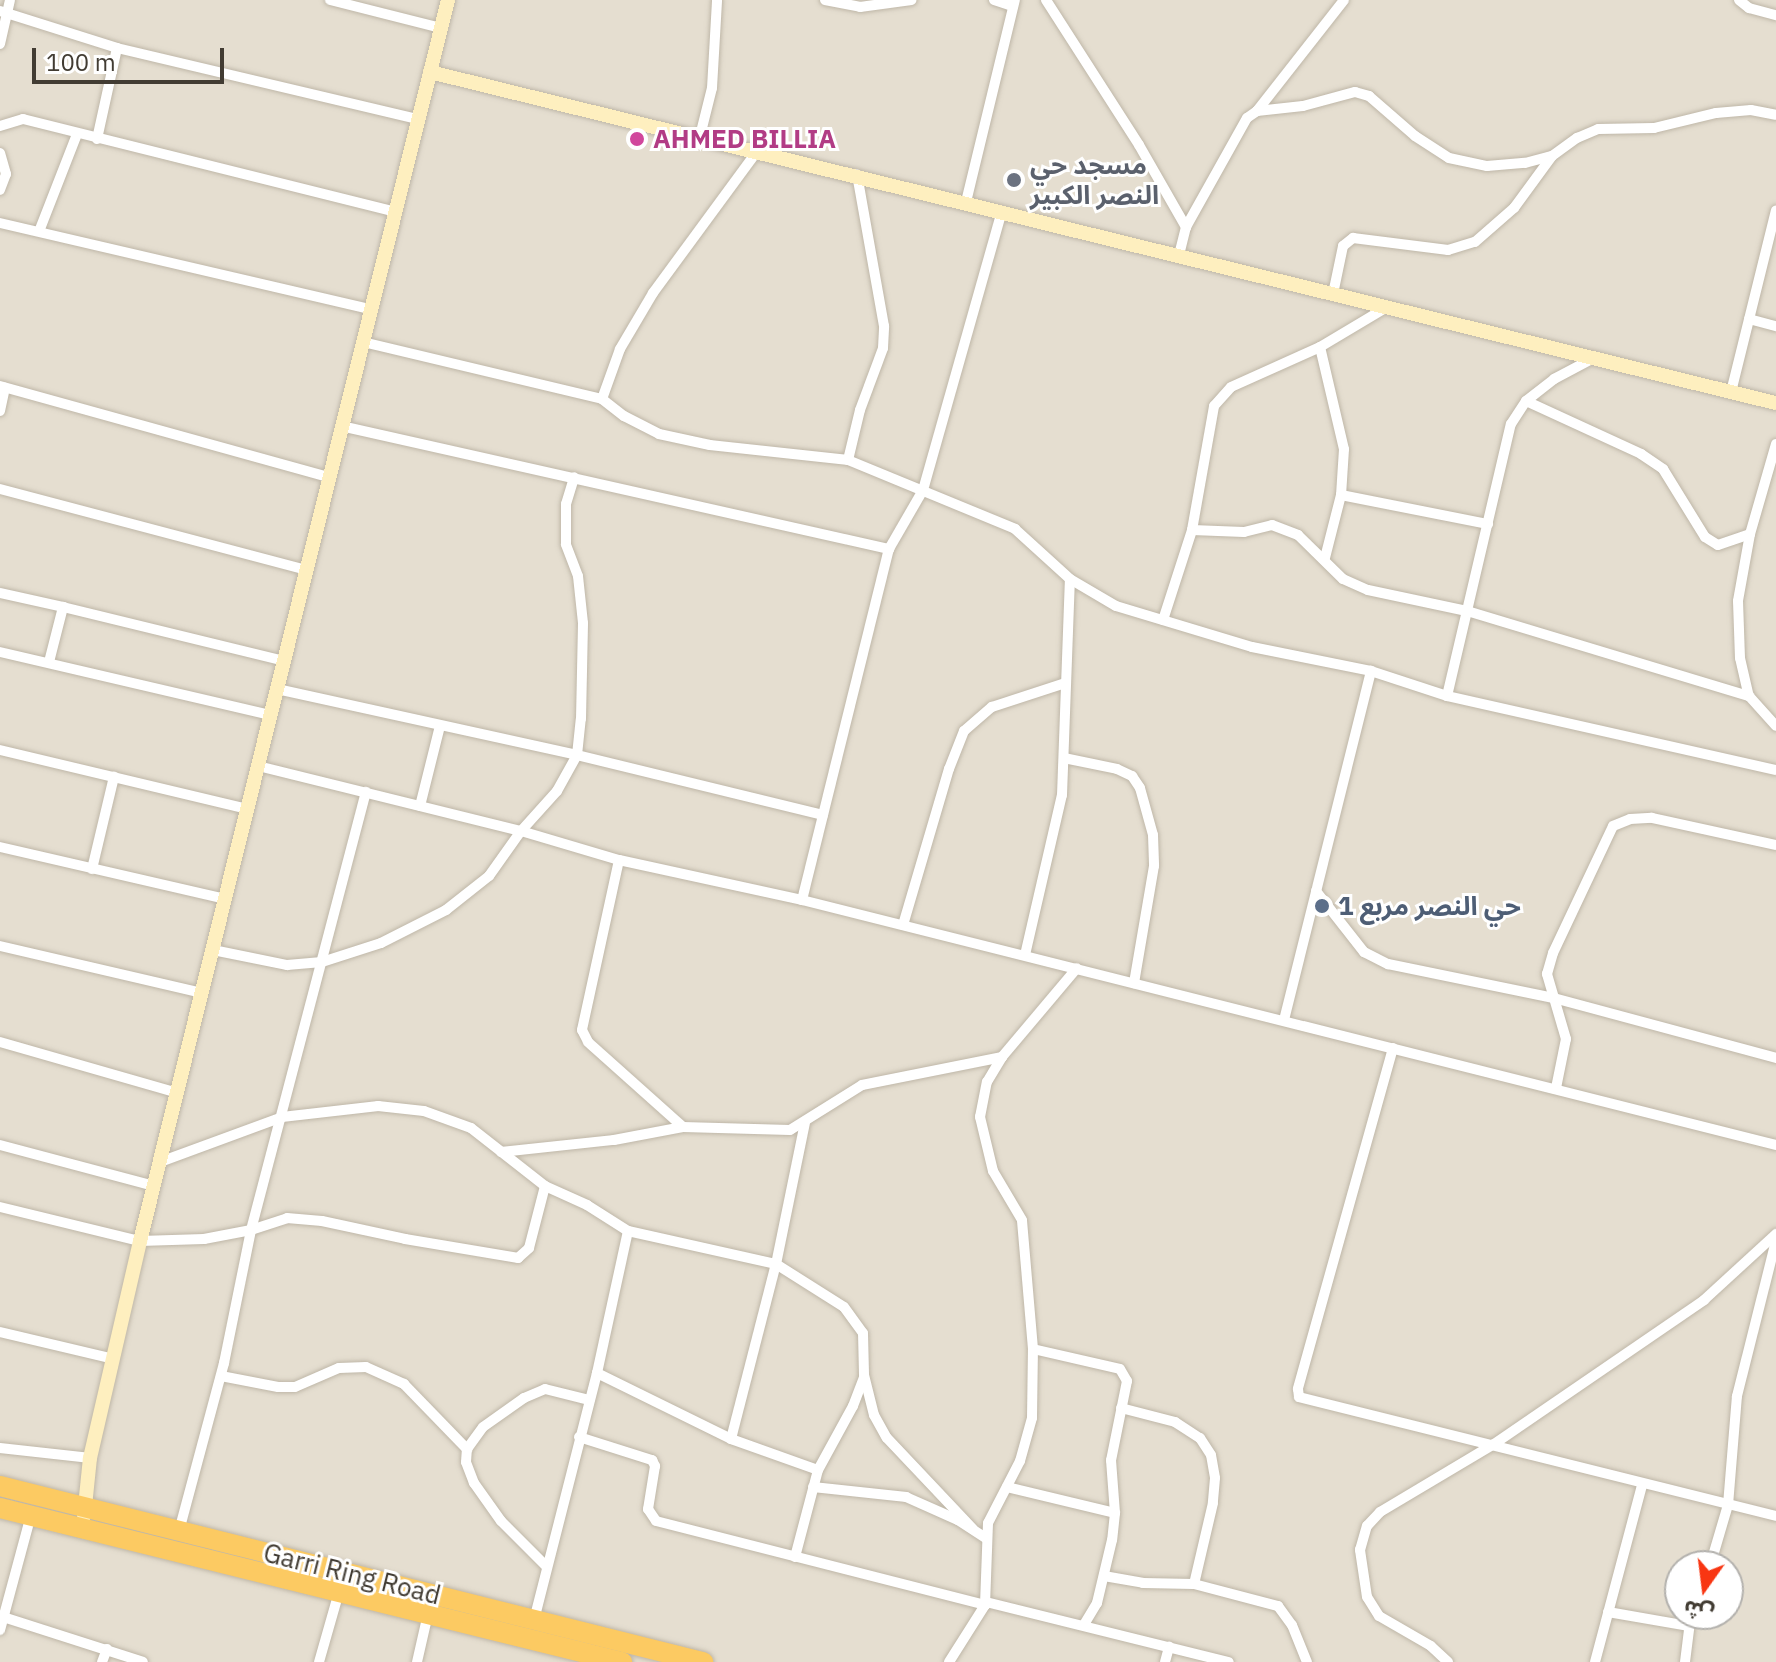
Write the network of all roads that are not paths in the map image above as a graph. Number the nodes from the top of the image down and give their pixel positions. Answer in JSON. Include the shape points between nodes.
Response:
{"nodes":[{"id":1,"x":10,"y":0,"type":"edge"},
{"id":2,"x":330,"y":0,"type":"edge"},
{"id":3,"x":448,"y":0,"type":"edge"},
{"id":4,"x":717,"y":0,"type":"edge"},
{"id":5,"x":825,"y":0,"type":"edge"},
{"id":6,"x":912,"y":0,"type":"edge"},
{"id":7,"x":994,"y":0,"type":"edge"},
{"id":8,"x":1046,"y":0,"type":"edge"},
{"id":9,"x":1344,"y":0,"type":"edge"},
{"id":10,"x":1739,"y":0,"type":"edge"},
{"id":11,"x":1014,"y":3,"type":"edge"},
{"id":12,"x":3,"y":13,"type":"edge"},
{"id":13,"x":1776,"y":15,"type":"edge"},
{"id":14,"x":441,"y":28,"type":"junction"},
{"id":15,"x":0,"y":44,"type":"edge"},
{"id":16,"x":117,"y":48,"type":"junction"},
{"id":17,"x":430,"y":72,"type":"junction"},
{"id":18,"x":1257,"y":111,"type":"junction"},
{"id":19,"x":1776,"y":115,"type":"edge"},
{"id":20,"x":418,"y":119,"type":"junction"},
{"id":21,"x":0,"y":126,"type":"edge"},
{"id":22,"x":77,"y":134,"type":"junction"},
{"id":23,"x":700,"y":136,"type":"junction"},
{"id":24,"x":97,"y":139,"type":"junction"},
{"id":25,"x":758,"y":150,"type":"junction"},
{"id":26,"x":0,"y":153,"type":"edge"},
{"id":27,"x":1552,"y":156,"type":"junction"},
{"id":28,"x":857,"y":174,"type":"junction"},
{"id":29,"x":0,"y":190,"type":"edge"},
{"id":30,"x":966,"y":202,"type":"junction"},
{"id":31,"x":1776,"y":210,"type":"edge"},
{"id":32,"x":1002,"y":211,"type":"junction"},
{"id":33,"x":395,"y":212,"type":"junction"},
{"id":34,"x":0,"y":223,"type":"edge"},
{"id":35,"x":1186,"y":227,"type":"junction"},
{"id":36,"x":40,"y":229,"type":"junction"},
{"id":37,"x":1179,"y":255,"type":"junction"},
{"id":38,"x":1333,"y":294,"type":"junction"},
{"id":39,"x":1387,"y":307,"type":"junction"},
{"id":40,"x":371,"y":309,"type":"junction"},
{"id":41,"x":1749,"y":319,"type":"junction"},
{"id":42,"x":1776,"y":326,"type":"edge"},
{"id":43,"x":363,"y":342,"type":"junction"},
{"id":44,"x":1320,"y":347,"type":"junction"},
{"id":45,"x":1592,"y":359,"type":"junction"},
{"id":46,"x":3,"y":387,"type":"edge"},
{"id":47,"x":1731,"y":392,"type":"junction"},
{"id":48,"x":602,"y":399,"type":"junction"},
{"id":49,"x":1526,"y":401,"type":"junction"},
{"id":50,"x":1776,"y":403,"type":"edge"},
{"id":51,"x":0,"y":411,"type":"edge"},
{"id":52,"x":341,"y":426,"type":"junction"},
{"id":53,"x":1776,"y":444,"type":"edge"},
{"id":54,"x":848,"y":460,"type":"junction"},
{"id":55,"x":329,"y":477,"type":"junction"},
{"id":56,"x":574,"y":477,"type":"junction"},
{"id":57,"x":0,"y":489,"type":"edge"},
{"id":58,"x":923,"y":490,"type":"junction"},
{"id":59,"x":1341,"y":495,"type":"junction"},
{"id":60,"x":1488,"y":524,"type":"junction"},
{"id":61,"x":1192,"y":530,"type":"junction"},
{"id":62,"x":1750,"y":534,"type":"junction"},
{"id":63,"x":889,"y":549,"type":"junction"},
{"id":64,"x":1325,"y":558,"type":"junction"},
{"id":65,"x":307,"y":570,"type":"junction"},
{"id":66,"x":1070,"y":579,"type":"junction"},
{"id":67,"x":0,"y":593,"type":"edge"},
{"id":68,"x":63,"y":607,"type":"junction"},
{"id":69,"x":1467,"y":611,"type":"junction"},
{"id":70,"x":1163,"y":620,"type":"junction"},
{"id":71,"x":0,"y":652,"type":"edge"},
{"id":72,"x":284,"y":661,"type":"junction"},
{"id":73,"x":49,"y":662,"type":"junction"},
{"id":74,"x":1371,"y":671,"type":"junction"},
{"id":75,"x":1065,"y":683,"type":"junction"},
{"id":76,"x":277,"y":689,"type":"junction"},
{"id":77,"x":1447,"y":696,"type":"junction"},
{"id":78,"x":1749,"y":696,"type":"junction"},
{"id":79,"x":271,"y":715,"type":"junction"},
{"id":80,"x":440,"y":726,"type":"junction"},
{"id":81,"x":1776,"y":726,"type":"edge"},
{"id":82,"x":0,"y":750,"type":"edge"},
{"id":83,"x":577,"y":755,"type":"junction"},
{"id":84,"x":1064,"y":758,"type":"junction"},
{"id":85,"x":258,"y":766,"type":"junction"},
{"id":86,"x":1776,"y":770,"type":"edge"},
{"id":87,"x":114,"y":777,"type":"junction"},
{"id":88,"x":366,"y":792,"type":"junction"},
{"id":89,"x":420,"y":806,"type":"junction"},
{"id":90,"x":248,"y":809,"type":"junction"},
{"id":91,"x":823,"y":815,"type":"junction"},
{"id":92,"x":521,"y":831,"type":"junction"},
{"id":93,"x":1776,"y":845,"type":"edge"},
{"id":94,"x":0,"y":847,"type":"edge"},
{"id":95,"x":619,"y":860,"type":"junction"},
{"id":96,"x":92,"y":869,"type":"junction"},
{"id":97,"x":1316,"y":891,"type":"junction"},
{"id":98,"x":226,"y":899,"type":"junction"},
{"id":99,"x":802,"y":900,"type":"junction"},
{"id":100,"x":903,"y":925,"type":"junction"},
{"id":101,"x":0,"y":946,"type":"edge"},
{"id":102,"x":213,"y":950,"type":"junction"},
{"id":103,"x":1025,"y":955,"type":"junction"},
{"id":104,"x":322,"y":962,"type":"junction"},
{"id":105,"x":1077,"y":968,"type":"junction"},
{"id":106,"x":1134,"y":983,"type":"junction"},
{"id":107,"x":202,"y":993,"type":"junction"},
{"id":108,"x":1554,"y":998,"type":"junction"},
{"id":109,"x":1284,"y":1020,"type":"junction"},
{"id":110,"x":0,"y":1042,"type":"edge"},
{"id":111,"x":1393,"y":1048,"type":"junction"},
{"id":112,"x":1002,"y":1057,"type":"junction"},
{"id":113,"x":1776,"y":1058,"type":"edge"},
{"id":114,"x":1556,"y":1088,"type":"junction"},
{"id":115,"x":178,"y":1093,"type":"junction"},
{"id":116,"x":282,"y":1117,"type":"junction"},
{"id":117,"x":805,"y":1123,"type":"junction"},
{"id":118,"x":683,"y":1127,"type":"junction"},
{"id":119,"x":0,"y":1145,"type":"edge"},
{"id":120,"x":1776,"y":1145,"type":"edge"},
{"id":121,"x":501,"y":1152,"type":"junction"},
{"id":122,"x":160,"y":1162,"type":"junction"},
{"id":123,"x":154,"y":1186,"type":"junction"},
{"id":124,"x":545,"y":1186,"type":"junction"},
{"id":125,"x":0,"y":1207,"type":"edge"},
{"id":126,"x":251,"y":1230,"type":"junction"},
{"id":127,"x":628,"y":1231,"type":"junction"},
{"id":128,"x":1776,"y":1234,"type":"edge"},
{"id":129,"x":140,"y":1241,"type":"junction"},
{"id":130,"x":1776,"y":1241,"type":"edge"},
{"id":131,"x":776,"y":1264,"type":"junction"},
{"id":132,"x":0,"y":1332,"type":"edge"},
{"id":133,"x":1033,"y":1349,"type":"junction"},
{"id":134,"x":114,"y":1359,"type":"junction"},
{"id":135,"x":597,"y":1373,"type":"junction"},
{"id":136,"x":864,"y":1375,"type":"junction"},
{"id":137,"x":221,"y":1376,"type":"junction"},
{"id":138,"x":589,"y":1400,"type":"junction"},
{"id":139,"x":1121,"y":1408,"type":"junction"},
{"id":140,"x":579,"y":1437,"type":"junction"},
{"id":141,"x":731,"y":1439,"type":"junction"},
{"id":142,"x":1494,"y":1444,"type":"junction"},
{"id":143,"x":0,"y":1448,"type":"edge"},
{"id":144,"x":467,"y":1449,"type":"junction"},
{"id":145,"x":90,"y":1458,"type":"junction"},
{"id":146,"x":818,"y":1470,"type":"junction"},
{"id":147,"x":1642,"y":1485,"type":"junction"},
{"id":148,"x":0,"y":1486,"type":"edge"},
{"id":149,"x":813,"y":1487,"type":"junction"},
{"id":150,"x":1007,"y":1487,"type":"junction"},
{"id":151,"x":1728,"y":1505,"type":"junction"},
{"id":152,"x":84,"y":1506,"type":"junction"},
{"id":153,"x":0,"y":1508,"type":"edge"},
{"id":154,"x":1115,"y":1513,"type":"junction"},
{"id":155,"x":31,"y":1515,"type":"junction"},
{"id":156,"x":1776,"y":1516,"type":"edge"},
{"id":157,"x":83,"y":1528,"type":"junction"},
{"id":158,"x":973,"y":1529,"type":"junction"},
{"id":159,"x":179,"y":1531,"type":"junction"},
{"id":160,"x":986,"y":1538,"type":"junction"},
{"id":161,"x":1715,"y":1550,"type":"edge"},
{"id":162,"x":795,"y":1557,"type":"junction"},
{"id":163,"x":547,"y":1567,"type":"junction"},
{"id":164,"x":1104,"y":1576,"type":"junction"},
{"id":165,"x":1194,"y":1584,"type":"junction"},
{"id":166,"x":339,"y":1592,"type":"junction"},
{"id":167,"x":986,"y":1603,"type":"junction"},
{"id":168,"x":1608,"y":1612,"type":"junction"},
{"id":169,"x":428,"y":1614,"type":"junction"},
{"id":170,"x":2,"y":1616,"type":"edge"},
{"id":171,"x":534,"y":1620,"type":"junction"},
{"id":172,"x":1664,"y":1622,"type":"edge"},
{"id":173,"x":1084,"y":1625,"type":"junction"},
{"id":174,"x":0,"y":1630,"type":"edge"},
{"id":175,"x":1688,"y":1630,"type":"edge"},
{"id":176,"x":1169,"y":1647,"type":"junction"},
{"id":177,"x":107,"y":1649,"type":"junction"},
{"id":178,"x":647,"y":1655,"type":"edge"},
{"id":179,"x":102,"y":1662,"type":"edge"},
{"id":180,"x":143,"y":1662,"type":"edge"},
{"id":181,"x":319,"y":1662,"type":"edge"},
{"id":182,"x":417,"y":1662,"type":"edge"},
{"id":183,"x":622,"y":1662,"type":"edge"},
{"id":184,"x":703,"y":1662,"type":"edge"},
{"id":185,"x":949,"y":1662,"type":"edge"},
{"id":186,"x":1165,"y":1662,"type":"edge"},
{"id":187,"x":1229,"y":1662,"type":"edge"},
{"id":188,"x":1307,"y":1662,"type":"edge"},
{"id":189,"x":1448,"y":1662,"type":"edge"},
{"id":190,"x":1595,"y":1662,"type":"edge"},
{"id":191,"x":1685,"y":1662,"type":"edge"}],
"edges":[{"from":1,"to":12,"type":"street"},
{"from":2,"to":14,"type":"street"},
{"from":3,"to":14,"type":"main road"},
{"from":4,"to":23,"type":"street","via":[[712,88]]},
{"from":5,"to":6,"type":"street","via":[[860,7]]},
{"from":7,"to":11,"type":"street"},
{"from":8,"to":35,"type":"street"},
{"from":9,"to":18,"type":"street"},
{"from":10,"to":13,"type":"street"},
{"from":11,"to":30,"type":"street"},
{"from":12,"to":15,"type":"street"},
{"from":12,"to":16,"type":"street"},
{"from":14,"to":17,"type":"main road"},
{"from":16,"to":20,"type":"street"},
{"from":16,"to":24,"type":"street"},
{"from":17,"to":20,"type":"main road"},
{"from":17,"to":23,"type":"main road"},
{"from":18,"to":27,"type":"street","via":[[1355,92],[1369,96],[1449,158],[1487,166]]},
{"from":18,"to":35,"type":"street","via":[[1247,118]]},
{"from":19,"to":27,"type":"street","via":[[1739,111],[1654,128],[1598,129]]},
{"from":20,"to":33,"type":"main road"},
{"from":21,"to":22,"type":"street","via":[[23,119]]},
{"from":22,"to":24,"type":"street"},
{"from":22,"to":36,"type":"street"},
{"from":23,"to":25,"type":"main road"},
{"from":24,"to":33,"type":"street"},
{"from":25,"to":28,"type":"main road"},
{"from":25,"to":48,"type":"street","via":[[653,293],[620,349]]},
{"from":26,"to":29,"type":"street","via":[[6,182]]},
{"from":27,"to":38,"type":"street","via":[[1514,208],[1475,242],[1448,250],[1353,238],[1343,246]]},
{"from":28,"to":30,"type":"main road"},
{"from":28,"to":54,"type":"street","via":[[884,326],[883,348]]},
{"from":30,"to":32,"type":"main road"},
{"from":31,"to":41,"type":"street"},
{"from":32,"to":37,"type":"main road"},
{"from":32,"to":58,"type":"street"},
{"from":33,"to":40,"type":"main road"},
{"from":34,"to":36,"type":"street"},
{"from":35,"to":37,"type":"street"},
{"from":36,"to":40,"type":"street"},
{"from":37,"to":38,"type":"main road"},
{"from":38,"to":39,"type":"main road"},
{"from":39,"to":44,"type":"street"},
{"from":39,"to":45,"type":"main road"},
{"from":40,"to":43,"type":"main road"},
{"from":41,"to":42,"type":"street"},
{"from":41,"to":47,"type":"street"},
{"from":43,"to":48,"type":"street"},
{"from":43,"to":52,"type":"main road"},
{"from":44,"to":59,"type":"street","via":[[1344,449]]},
{"from":44,"to":61,"type":"street","via":[[1231,387],[1214,406]]},
{"from":45,"to":47,"type":"main road"},
{"from":45,"to":49,"type":"street"},
{"from":46,"to":51,"type":"street"},
{"from":46,"to":55,"type":"street"},
{"from":47,"to":50,"type":"main road"},
{"from":48,"to":54,"type":"street","via":[[659,434]]},
{"from":49,"to":60,"type":"street","via":[[1511,424]]},
{"from":49,"to":62,"type":"street","via":[[1663,469],[1705,537],[1718,545]]},
{"from":52,"to":55,"type":"main road"},
{"from":52,"to":56,"type":"street"},
{"from":53,"to":62,"type":"street"},
{"from":54,"to":58,"type":"street"},
{"from":55,"to":65,"type":"main road"},
{"from":56,"to":63,"type":"street"},
{"from":56,"to":83,"type":"street","via":[[566,504],[566,544],[578,576],[583,623]]},
{"from":57,"to":65,"type":"street"},
{"from":58,"to":63,"type":"street"},
{"from":58,"to":66,"type":"street","via":[[1015,529]]},
{"from":59,"to":60,"type":"street"},
{"from":59,"to":64,"type":"street"},
{"from":60,"to":69,"type":"street"},
{"from":61,"to":64,"type":"street","via":[[1244,532],[1272,525],[1298,535]]},
{"from":61,"to":70,"type":"street"},
{"from":62,"to":78,"type":"street","via":[[1738,601],[1740,658]]},
{"from":63,"to":91,"type":"street"},
{"from":64,"to":69,"type":"street","via":[[1343,579],[1368,590]]},
{"from":65,"to":72,"type":"main road"},
{"from":66,"to":70,"type":"street","via":[[1116,606]]},
{"from":66,"to":75,"type":"street"},
{"from":67,"to":68,"type":"street"},
{"from":68,"to":72,"type":"street"},
{"from":68,"to":73,"type":"street"},
{"from":69,"to":77,"type":"street"},
{"from":69,"to":78,"type":"street"},
{"from":70,"to":74,"type":"street","via":[[1252,647]]},
{"from":71,"to":73,"type":"street"},
{"from":72,"to":76,"type":"main road"},
{"from":73,"to":79,"type":"street"},
{"from":74,"to":77,"type":"street"},
{"from":74,"to":97,"type":"street"},
{"from":75,"to":84,"type":"street"},
{"from":75,"to":100,"type":"street","via":[[992,707],[964,731]]},
{"from":76,"to":79,"type":"main road"},
{"from":76,"to":80,"type":"street"},
{"from":77,"to":86,"type":"street"},
{"from":78,"to":81,"type":"street"},
{"from":79,"to":85,"type":"main road"},
{"from":80,"to":83,"type":"street"},
{"from":80,"to":89,"type":"street"},
{"from":82,"to":87,"type":"street"},
{"from":83,"to":91,"type":"street"},
{"from":83,"to":92,"type":"street","via":[[557,791]]},
{"from":84,"to":103,"type":"street","via":[[1062,795]]},
{"from":84,"to":106,"type":"street","via":[[1117,769],[1132,776],[1140,788],[1153,835],[1154,866]]},
{"from":85,"to":88,"type":"street"},
{"from":85,"to":90,"type":"main road"},
{"from":87,"to":90,"type":"street"},
{"from":87,"to":96,"type":"street"},
{"from":88,"to":89,"type":"street"},
{"from":88,"to":104,"type":"street"},
{"from":89,"to":92,"type":"street"},
{"from":90,"to":98,"type":"main road"},
{"from":91,"to":99,"type":"street"},
{"from":92,"to":95,"type":"street"},
{"from":92,"to":104,"type":"street","via":[[489,876],[446,910],[381,943]]},
{"from":93,"to":108,"type":"street","via":[[1652,818],[1613,826],[1553,953],[1547,974]]},
{"from":94,"to":96,"type":"street"},
{"from":95,"to":99,"type":"street"},
{"from":95,"to":118,"type":"street","via":[[582,1030],[588,1042]]},
{"from":96,"to":98,"type":"street"},
{"from":97,"to":108,"type":"street","via":[[1364,952],[1388,964]]},
{"from":97,"to":109,"type":"street"},
{"from":98,"to":102,"type":"main road"},
{"from":99,"to":100,"type":"street"},
{"from":100,"to":103,"type":"street"},
{"from":101,"to":107,"type":"street"},
{"from":102,"to":104,"type":"street","via":[[287,965]]},
{"from":102,"to":107,"type":"main road"},
{"from":103,"to":105,"type":"street"},
{"from":104,"to":116,"type":"street"},
{"from":105,"to":106,"type":"street"},
{"from":105,"to":112,"type":"street"},
{"from":106,"to":109,"type":"street"},
{"from":107,"to":115,"type":"main road"},
{"from":108,"to":113,"type":"street"},
{"from":108,"to":114,"type":"street","via":[[1566,1039]]},
{"from":109,"to":111,"type":"street"},
{"from":110,"to":115,"type":"street"},
{"from":111,"to":114,"type":"street"},
{"from":111,"to":142,"type":"street","via":[[1299,1397]]},
{"from":112,"to":117,"type":"street","via":[[862,1085]]},
{"from":112,"to":133,"type":"street","via":[[987,1082],[980,1117],[993,1171],[1022,1220]]},
{"from":114,"to":120,"type":"street"},
{"from":115,"to":122,"type":"main road"},
{"from":116,"to":121,"type":"street","via":[[378,1106],[424,1111],[471,1128]]},
{"from":116,"to":122,"type":"street"},
{"from":116,"to":126,"type":"street"},
{"from":117,"to":118,"type":"street","via":[[790,1130]]},
{"from":117,"to":131,"type":"street"},
{"from":118,"to":121,"type":"street"},
{"from":119,"to":123,"type":"street"},
{"from":121,"to":124,"type":"street"},
{"from":122,"to":123,"type":"main road"},
{"from":123,"to":129,"type":"main road"},
{"from":124,"to":126,"type":"street","via":[[529,1248],[518,1258],[322,1221],[287,1218]]},
{"from":124,"to":127,"type":"street"},
{"from":125,"to":129,"type":"street"},
{"from":126,"to":129,"type":"street","via":[[204,1239]]},
{"from":126,"to":137,"type":"street"},
{"from":127,"to":131,"type":"street"},
{"from":127,"to":135,"type":"street"},
{"from":128,"to":142,"type":"street","via":[[1704,1300]]},
{"from":129,"to":134,"type":"main road"},
{"from":130,"to":151,"type":"street","via":[[1737,1396]]},
{"from":131,"to":136,"type":"street","via":[[844,1307],[863,1333]]},
{"from":131,"to":141,"type":"street"},
{"from":132,"to":134,"type":"street"},
{"from":133,"to":139,"type":"street","via":[[1120,1369],[1127,1381]]},
{"from":133,"to":150,"type":"street","via":[[1031,1428]]},
{"from":134,"to":145,"type":"main road"},
{"from":135,"to":138,"type":"street"},
{"from":135,"to":141,"type":"street"},
{"from":136,"to":146,"type":"street"},
{"from":136,"to":158,"type":"street","via":[[874,1415],[887,1438]]},
{"from":137,"to":144,"type":"street","via":[[295,1387],[339,1368],[366,1367],[404,1384]]},
{"from":137,"to":159,"type":"street"},
{"from":138,"to":140,"type":"street"},
{"from":138,"to":144,"type":"street","via":[[545,1389],[483,1427]]},
{"from":139,"to":154,"type":"street","via":[[1111,1460]]},
{"from":139,"to":165,"type":"street","via":[[1175,1422],[1200,1438],[1211,1455],[1213,1503]]},
{"from":140,"to":162,"type":"street","via":[[652,1460],[648,1509],[656,1521]]},
{"from":140,"to":163,"type":"street"},
{"from":141,"to":146,"type":"street"},
{"from":142,"to":147,"type":"street"},
{"from":142,"to":189,"type":"street","via":[[1380,1512],[1367,1526],[1360,1550],[1367,1597],[1379,1616]]},
{"from":143,"to":145,"type":"street"},
{"from":144,"to":163,"type":"street","via":[[474,1483],[501,1521]]},
{"from":145,"to":152,"type":"main road"},
{"from":146,"to":149,"type":"street"},
{"from":147,"to":151,"type":"street"},
{"from":147,"to":168,"type":"street"},
{"from":148,"to":152,"type":"highway","name":"Garri Ring Road"},
{"from":149,"to":158,"type":"street","via":[[906,1497]]},
{"from":149,"to":162,"type":"street"},
{"from":150,"to":154,"type":"street"},
{"from":150,"to":160,"type":"street"},
{"from":151,"to":156,"type":"street"},
{"from":151,"to":161,"type":"street"},
{"from":152,"to":157,"type":"main road"},
{"from":152,"to":159,"type":"highway","name":"Garri Ring Road"},
{"from":153,"to":155,"type":"highway","name":"Garri Ring Road"},
{"from":154,"to":164,"type":"street"},
{"from":155,"to":157,"type":"highway","name":"Garri Ring Road"},
{"from":155,"to":170,"type":"street"},
{"from":157,"to":166,"type":"highway","name":"Garri Ring Road"},
{"from":158,"to":160,"type":"street"},
{"from":159,"to":171,"type":"highway","name":"Garri Ring Road"},
{"from":160,"to":167,"type":"street"},
{"from":162,"to":167,"type":"street"},
{"from":163,"to":171,"type":"street"},
{"from":164,"to":165,"type":"street"},
{"from":164,"to":173,"type":"street"},
{"from":165,"to":188,"type":"street","via":[[1278,1606]]},
{"from":166,"to":169,"type":"highway","name":"Garri Ring Road"},
{"from":166,"to":181,"type":"street"},
{"from":167,"to":173,"type":"street"},
{"from":167,"to":185,"type":"street"},
{"from":168,"to":172,"type":"street"},
{"from":168,"to":190,"type":"street"},
{"from":169,"to":182,"type":"street"},
{"from":169,"to":183,"type":"highway","name":"Garri Ring Road"},
{"from":170,"to":174,"type":"street"},
{"from":170,"to":177,"type":"street"},
{"from":171,"to":178,"type":"highway","name":"Garri Ring Road"},
{"from":173,"to":176,"type":"street"},
{"from":175,"to":191,"type":"street"},
{"from":176,"to":186,"type":"street"},
{"from":176,"to":187,"type":"street"},
{"from":177,"to":179,"type":"street"},
{"from":177,"to":180,"type":"street"},
{"from":178,"to":184,"type":"highway","name":"Garri Ring Road"}]}
